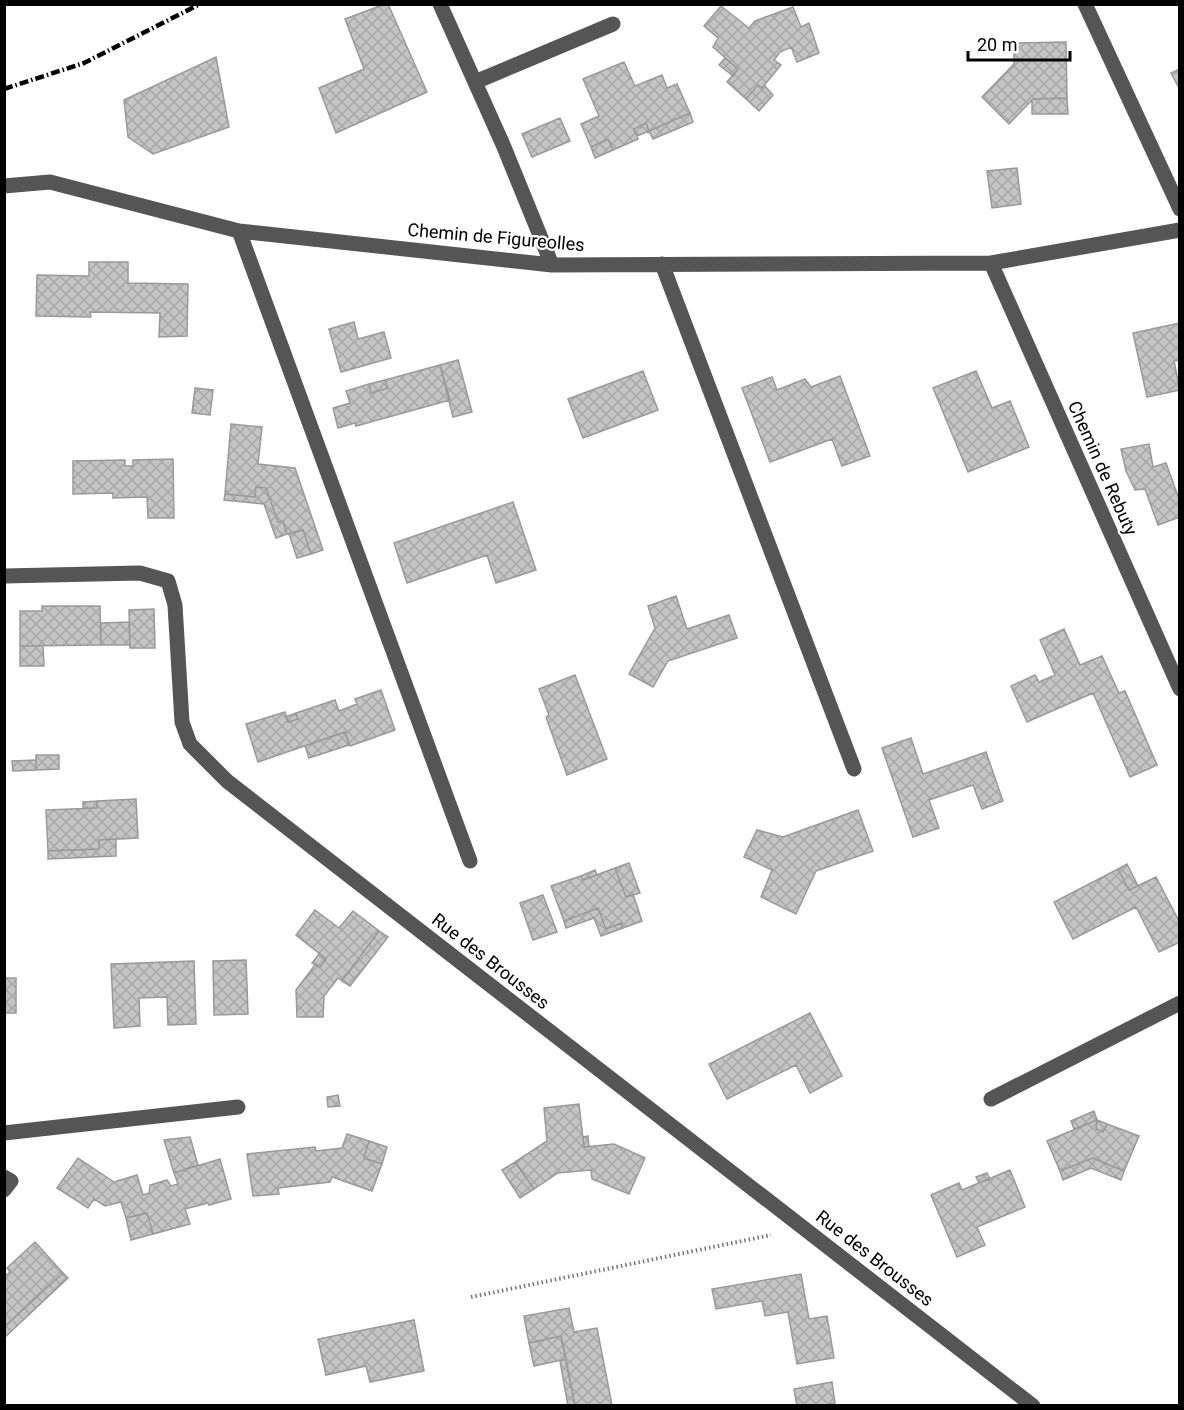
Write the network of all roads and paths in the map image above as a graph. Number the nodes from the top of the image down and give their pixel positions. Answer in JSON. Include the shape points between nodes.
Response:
{"nodes":[{"id":1,"x":440,"y":4,"type":"edge"},
{"id":2,"x":1085,"y":4,"type":"edge"},
{"id":3,"x":613,"y":24,"type":"dead end"},
{"id":4,"x":475,"y":82,"type":"junction"},
{"id":5,"x":4,"y":186,"type":"edge"},
{"id":6,"x":1179,"y":209,"type":"edge"},
{"id":7,"x":1179,"y":230,"type":"edge"},
{"id":8,"x":239,"y":231,"type":"junction"},
{"id":9,"x":991,"y":263,"type":"junction"},
{"id":10,"x":662,"y":264,"type":"junction"},
{"id":11,"x":552,"y":265,"type":"junction"},
{"id":12,"x":4,"y":576,"type":"edge"},
{"id":13,"x":1179,"y":689,"type":"edge"},
{"id":14,"x":854,"y":769,"type":"dead end"},
{"id":15,"x":470,"y":861,"type":"dead end"},
{"id":16,"x":1179,"y":1003,"type":"edge"},
{"id":17,"x":991,"y":1099,"type":"dead end"},
{"id":18,"x":238,"y":1107,"type":"dead end"},
{"id":19,"x":4,"y":1133,"type":"edge"},
{"id":20,"x":4,"y":1178,"type":"edge"},
{"id":21,"x":4,"y":1190,"type":"edge"},
{"id":22,"x":804,"y":1228,"type":"junction"},
{"id":23,"x":471,"y":1297,"type":"dead end"},
{"id":24,"x":1033,"y":1406,"type":"edge"}],
"edges":[{"from":1,"to":4,"type":"street"},
{"from":2,"to":6,"type":"street"},
{"from":3,"to":4,"type":"street"},
{"from":4,"to":11,"type":"street"},
{"from":5,"to":8,"type":"street","name":"Chemin de Figureolles","via":[[50,182]]},
{"from":7,"to":9,"type":"street","name":"Chemin de Figureolles"},
{"from":8,"to":11,"type":"street","name":"Chemin de Figureolles"},
{"from":8,"to":15,"type":"street"},
{"from":9,"to":10,"type":"street","name":"Chemin de Figureolles"},
{"from":9,"to":13,"type":"street","name":"Chemin de Rebuty"},
{"from":10,"to":11,"type":"street","name":"Chemin de Figureolles"},
{"from":10,"to":14,"type":"street"},
{"from":12,"to":22,"type":"street","name":"Rue des Brousses","via":[[140,573],[168,581],[175,605],[182,722],[190,744],[227,781]]},
{"from":16,"to":17,"type":"street"},
{"from":18,"to":19,"type":"street"},
{"from":20,"to":21,"type":"street","via":[[11,1181]]},
{"from":22,"to":23,"type":"path"},
{"from":22,"to":24,"type":"street","name":"Rue des Brousses"}]}
